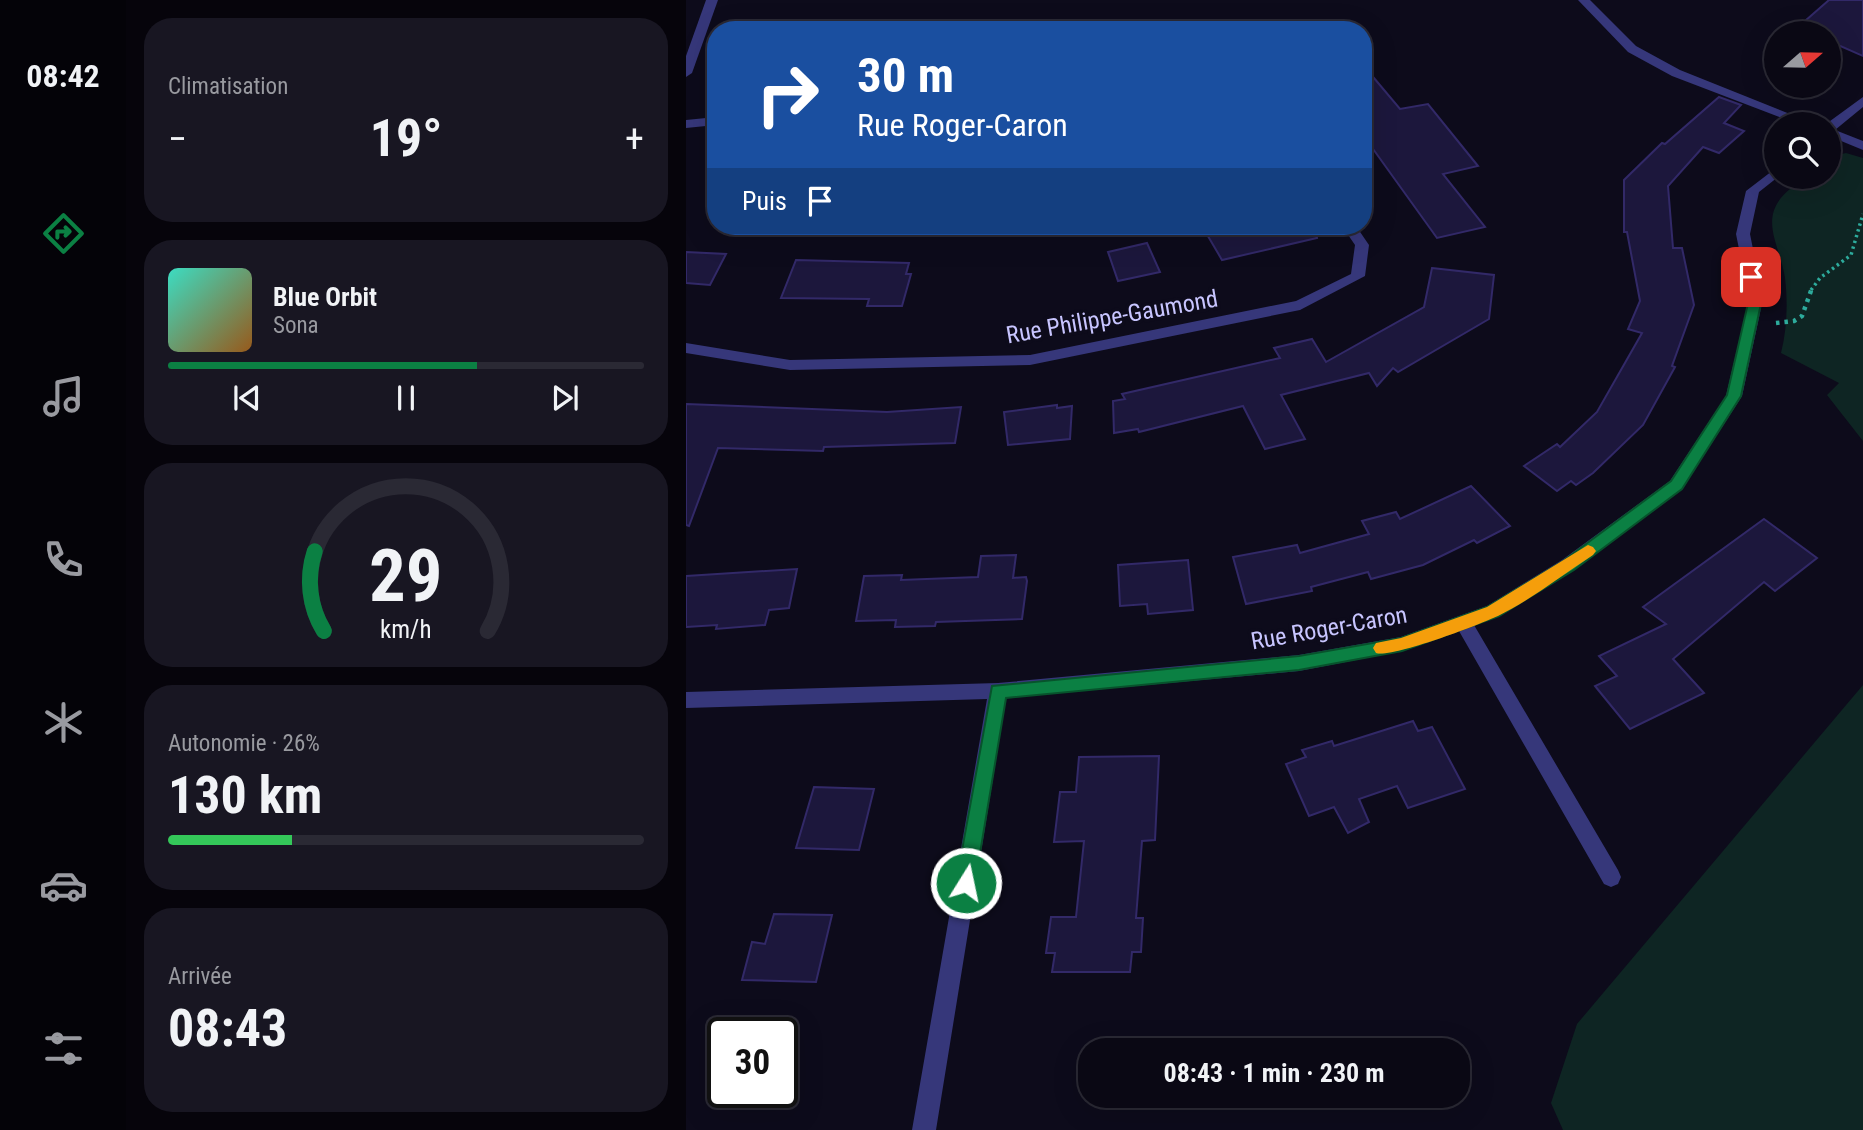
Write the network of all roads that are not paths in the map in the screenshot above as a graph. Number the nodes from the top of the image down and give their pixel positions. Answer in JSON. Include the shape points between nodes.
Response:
{"nodes":[{"id":1,"x":712,"y":0,"type":"edge"},
{"id":2,"x":1584,"y":0,"type":"edge"},
{"id":3,"x":686,"y":73,"type":"edge"},
{"id":4,"x":1863,"y":101,"type":"edge"},
{"id":5,"x":1778,"y":112,"type":"edge"},
{"id":6,"x":1841,"y":120,"type":"edge"},
{"id":7,"x":707,"y":122,"type":"edge"},
{"id":8,"x":686,"y":124,"type":"edge"},
{"id":9,"x":1841,"y":136,"type":"edge"},
{"id":10,"x":1863,"y":146,"type":"edge"},
{"id":11,"x":1764,"y":182,"type":"edge"},
{"id":12,"x":1355,"y":235,"type":"edge"},
{"id":13,"x":686,"y":348,"type":"edge"},
{"id":14,"x":1463,"y":622,"type":"junction"},
{"id":15,"x":998,"y":691,"type":"junction"},
{"id":16,"x":686,"y":700,"type":"edge"},
{"id":17,"x":1611,"y":877,"type":"dead end"},
{"id":18,"x":924,"y":1130,"type":"edge"}],
"edges":[{"from":1,"to":3,"type":"street"},
{"from":2,"to":5,"type":"street","via":[[1632,49],[1676,73]]},
{"from":4,"to":6,"type":"street"},
{"from":7,"to":8,"type":"street"},
{"from":9,"to":10,"type":"street"},
{"from":11,"to":14,"type":"street","name":"Rue Roger-Caron","via":[[1753,191],[1743,234],[1756,299],[1734,396],[1676,485],[1568,565],[1493,611]]},
{"from":12,"to":13,"type":"street","name":"Rue Philippe-Gaumond","via":[[1362,245],[1358,276],[1300,305],[1030,359],[790,365]]},
{"from":14,"to":15,"type":"street","name":"Rue Roger-Caron","via":[[1402,644],[1299,663]]},
{"from":14,"to":17,"type":"street"},
{"from":15,"to":16,"type":"street","name":"Rue Roger-Caron"},
{"from":15,"to":18,"type":"street"}]}
